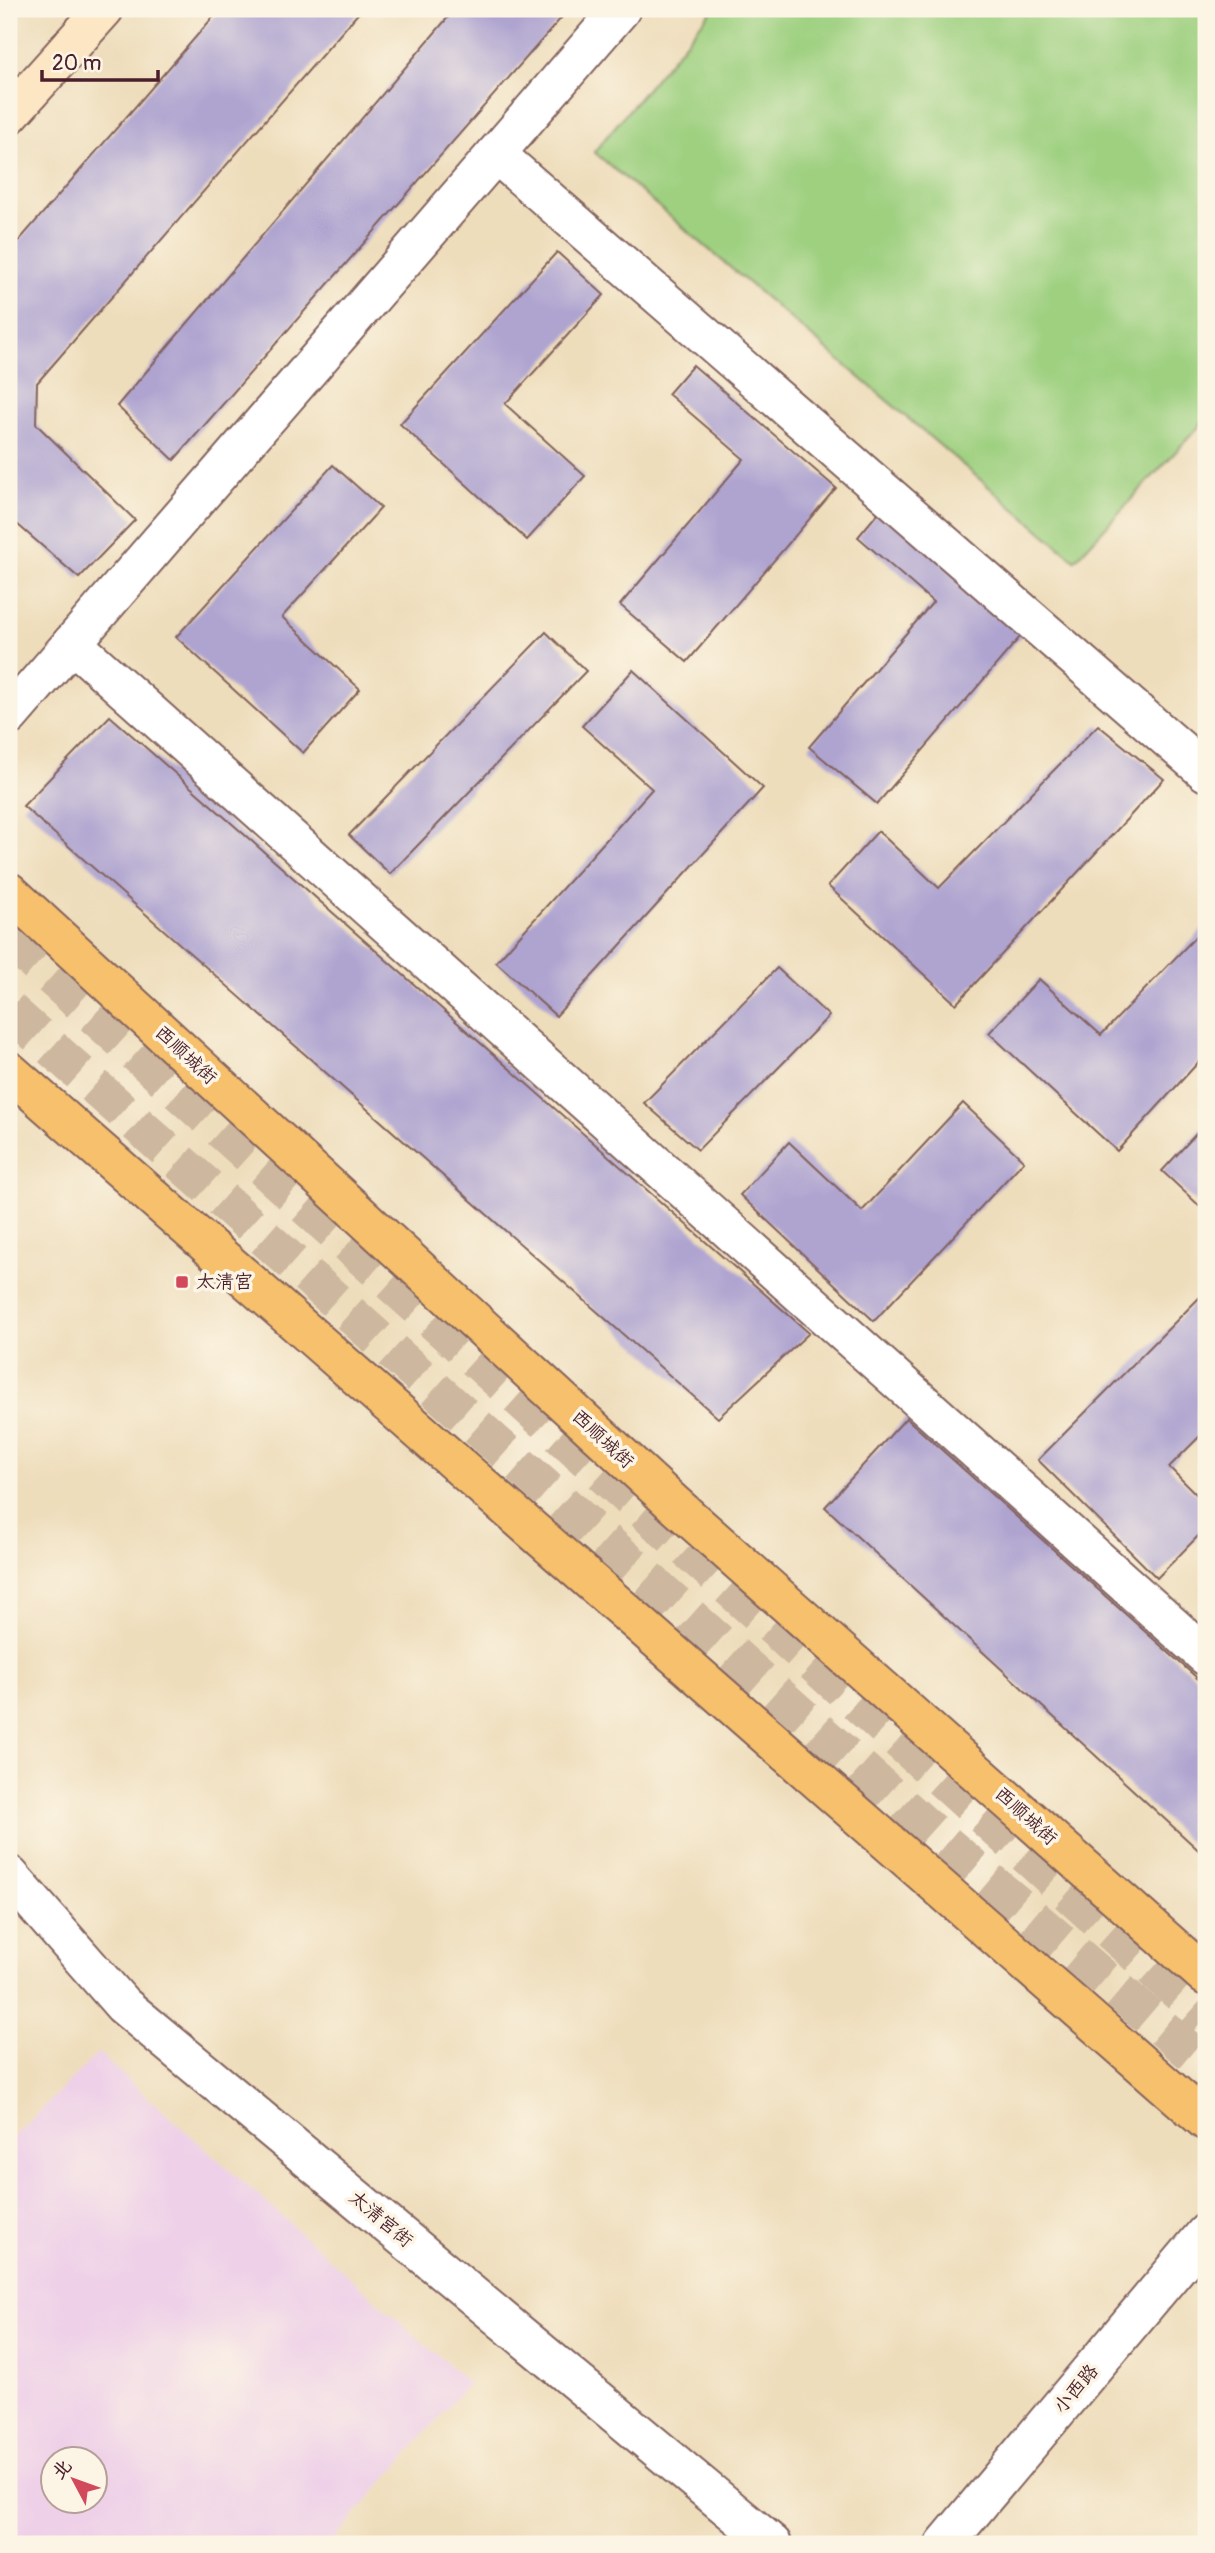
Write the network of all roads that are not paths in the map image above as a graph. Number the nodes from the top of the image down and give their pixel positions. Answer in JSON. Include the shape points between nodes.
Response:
{"nodes":[{"id":1,"x":104,"y":9,"type":"edge"},
{"id":2,"x":621,"y":9,"type":"edge"},
{"id":3,"x":9,"y":115,"type":"edge"},
{"id":4,"x":496,"y":153,"type":"junction"},
{"id":5,"x":72,"y":643,"type":"junction"},
{"id":6,"x":9,"y":716,"type":"edge"},
{"id":7,"x":1206,"y":772,"type":"edge"},
{"id":8,"x":9,"y":892,"type":"edge"},
{"id":9,"x":14,"y":1085,"type":"edge"},
{"id":10,"x":1206,"y":1656,"type":"edge"},
{"id":11,"x":9,"y":1875,"type":"edge"},
{"id":12,"x":1206,"y":1976,"type":"edge"},
{"id":13,"x":1206,"y":2121,"type":"edge"},
{"id":14,"x":1206,"y":2233,"type":"edge"},
{"id":15,"x":772,"y":2544,"type":"edge"},
{"id":16,"x":945,"y":2544,"type":"edge"}],
"edges":[{"from":1,"to":3,"type":"main road"},
{"from":2,"to":4,"type":"street"},
{"from":4,"to":5,"type":"street"},
{"from":4,"to":7,"type":"street"},
{"from":5,"to":6,"type":"street"},
{"from":5,"to":10,"type":"street"},
{"from":8,"to":12,"type":"main road","name":"西顺城街","via":[[664,1494]]},
{"from":9,"to":13,"type":"main road"},
{"from":11,"to":15,"type":"street","name":"太清宫街","via":[[124,2005]]},
{"from":14,"to":16,"type":"street","name":"小西路"}]}
